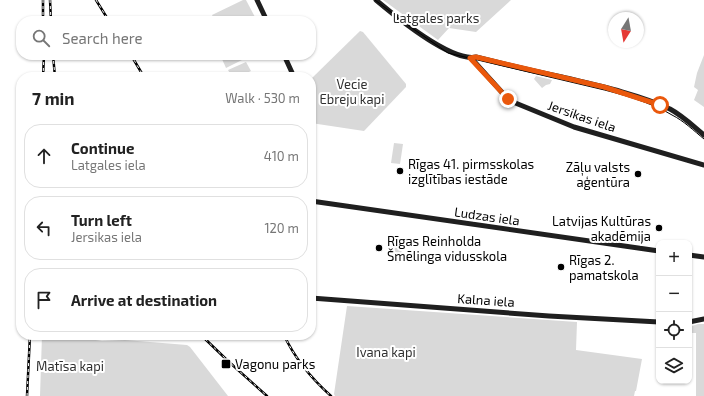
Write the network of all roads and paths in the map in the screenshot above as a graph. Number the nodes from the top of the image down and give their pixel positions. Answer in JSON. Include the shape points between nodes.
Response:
{"nodes":[{"id":1,"x":257,"y":0,"type":"edge"},
{"id":2,"x":376,"y":0,"type":"edge"},
{"id":3,"x":265,"y":16,"type":"edge"},
{"id":4,"x":470,"y":58,"type":"junction"},
{"id":5,"x":286,"y":60,"type":"edge"},
{"id":6,"x":292,"y":72,"type":"edge"},
{"id":7,"x":704,"y":135,"type":"edge"},
{"id":8,"x":704,"y":165,"type":"edge"},
{"id":9,"x":316,"y":202,"type":"edge"},
{"id":10,"x":656,"y":251,"type":"edge"},
{"id":11,"x":692,"y":255,"type":"edge"},
{"id":12,"x":704,"y":257,"type":"edge"},
{"id":13,"x":316,"y":298,"type":"edge"},
{"id":14,"x":704,"y":319,"type":"edge"},
{"id":15,"x":692,"y":321,"type":"edge"},
{"id":16,"x":656,"y":322,"type":"edge"}],
"edges":[{"from":1,"to":3,"type":"street"},
{"from":2,"to":4,"type":"street","via":[[439,46],[452,54]]},
{"from":4,"to":7,"type":"street","via":[[476,57],[524,68],[634,96],[675,112]]},
{"from":4,"to":8,"type":"street","name":"Jersikas iela","via":[[513,102],[574,127]]},
{"from":5,"to":6,"type":"street"},
{"from":9,"to":10,"type":"street","name":"Ludzas iela"},
{"from":11,"to":12,"type":"street"},
{"from":13,"to":16,"type":"street","name":"Kalna iela"},
{"from":14,"to":15,"type":"street"}]}
